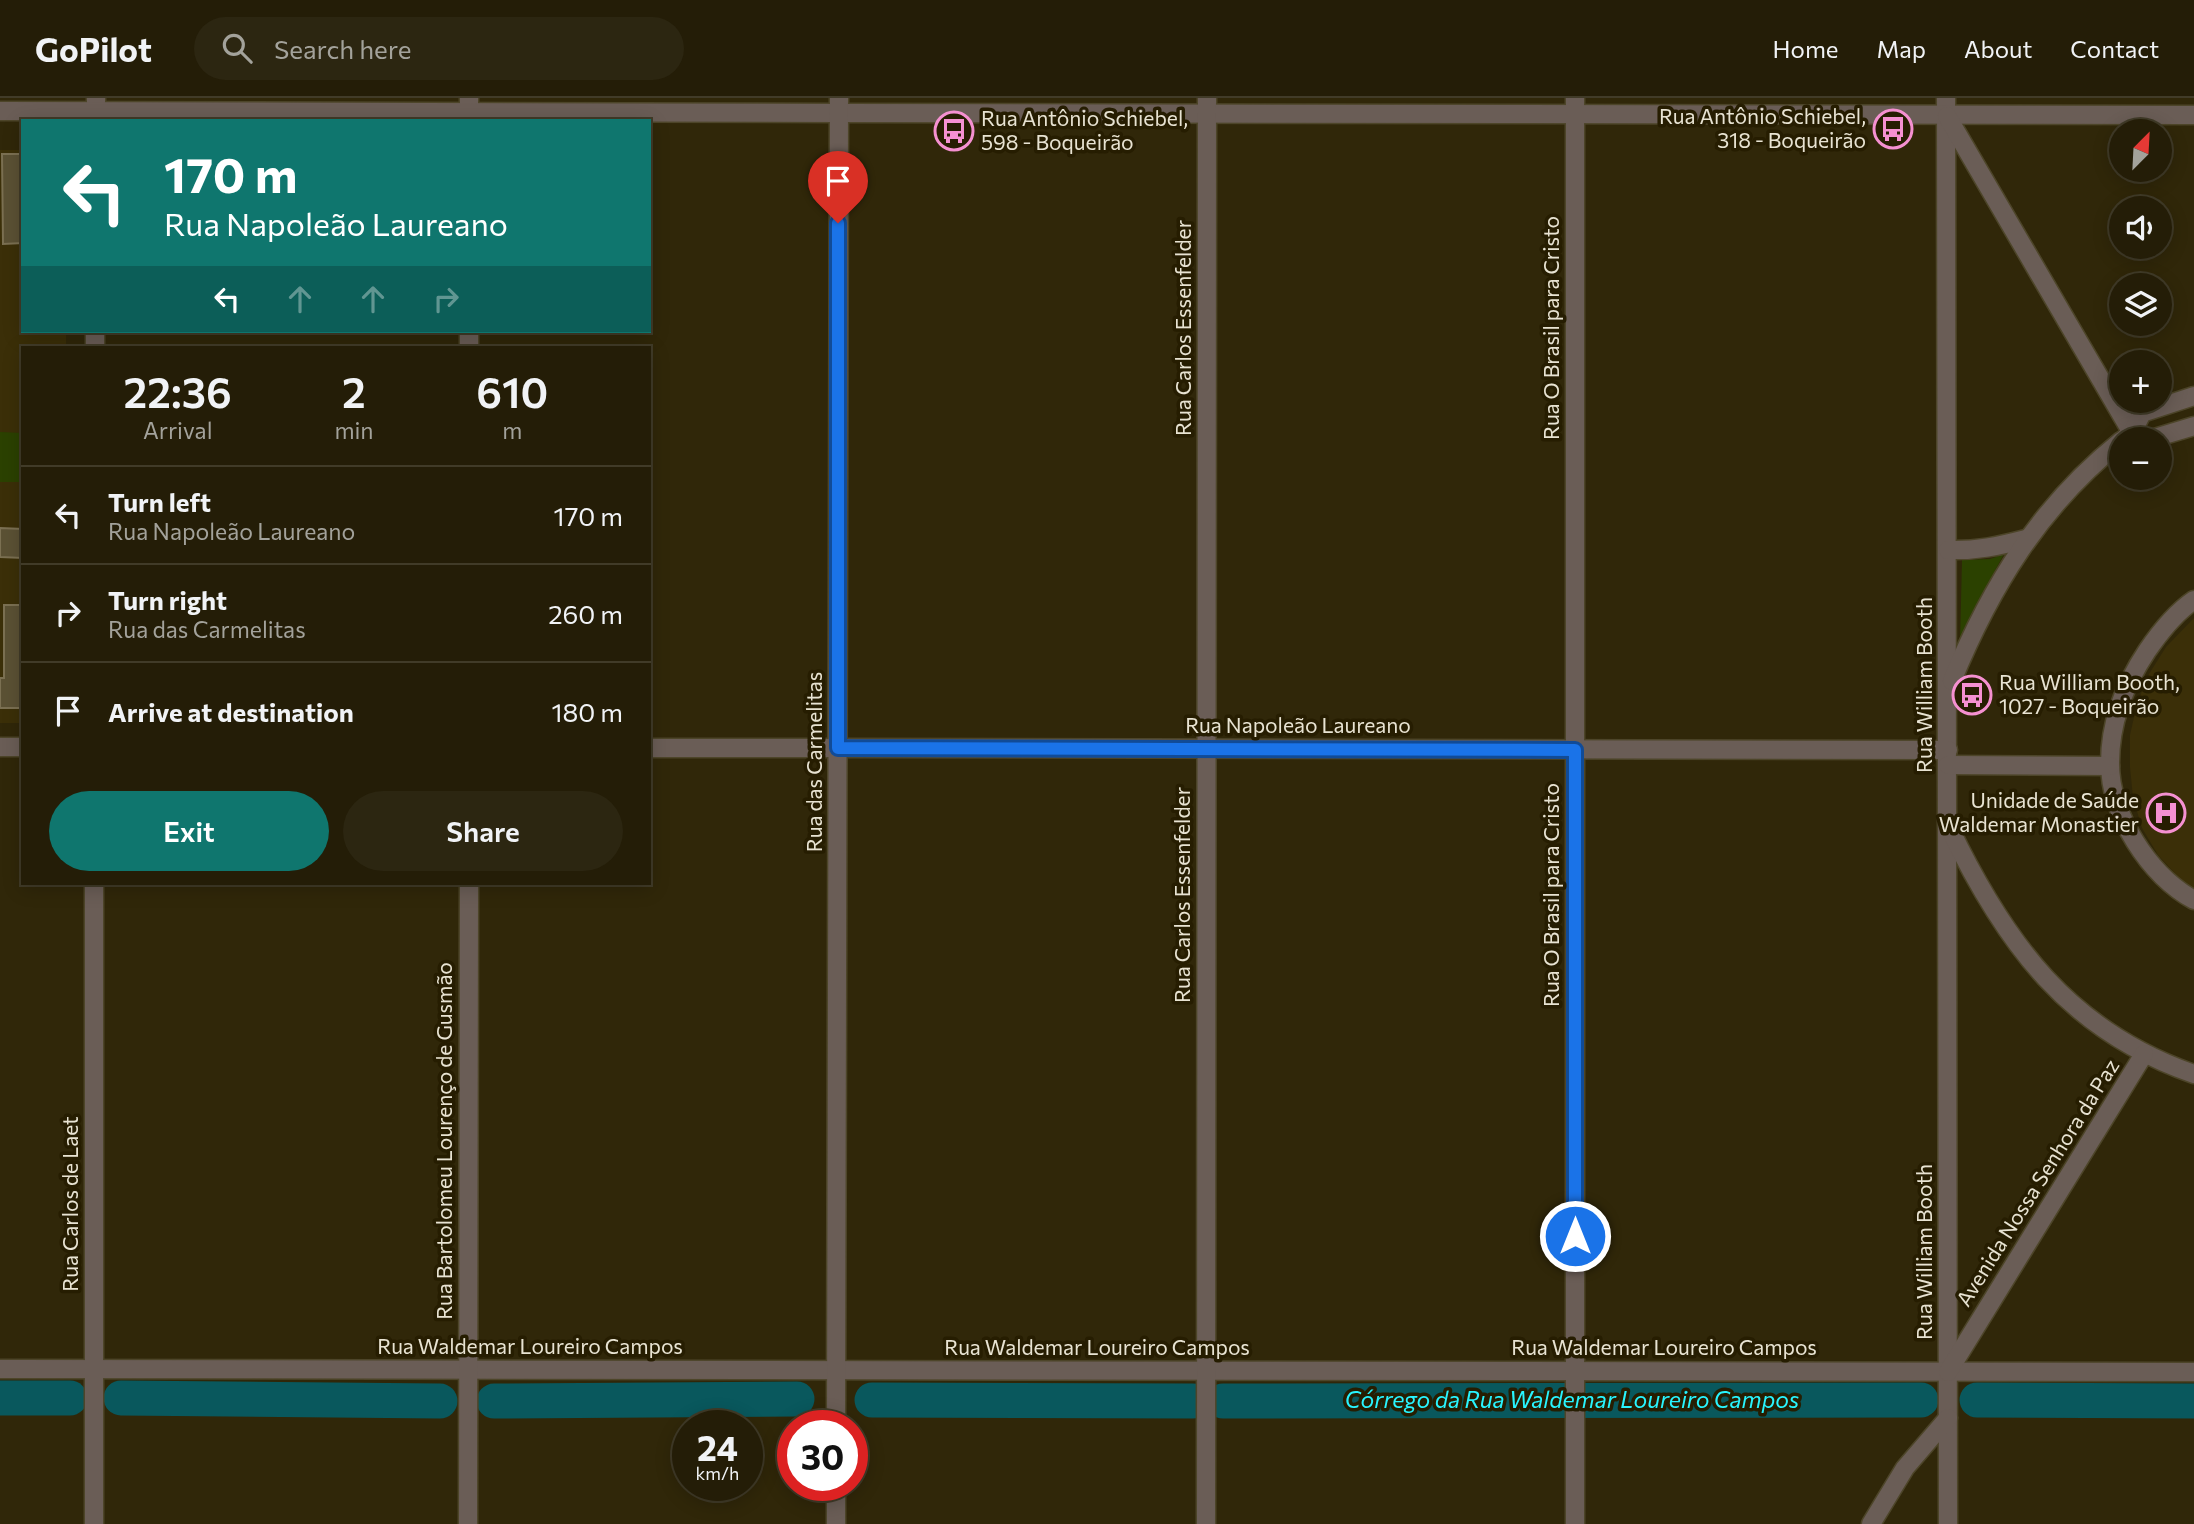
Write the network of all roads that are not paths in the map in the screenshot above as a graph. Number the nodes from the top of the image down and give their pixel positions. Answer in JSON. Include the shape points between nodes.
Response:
{"nodes":[{"id":1,"x":1936,"y":98,"type":"edge"},
{"id":2,"x":839,"y":105,"type":"edge"},
{"id":3,"x":1208,"y":106,"type":"edge"},
{"id":4,"x":1575,"y":106,"type":"edge"},
{"id":5,"x":1946,"y":107,"type":"edge"},
{"id":6,"x":96,"y":110,"type":"edge"},
{"id":7,"x":469,"y":110,"type":"edge"},
{"id":8,"x":0,"y":111,"type":"edge"},
{"id":9,"x":2194,"y":116,"type":"edge"},
{"id":10,"x":2194,"y":396,"type":"edge"},
{"id":11,"x":2194,"y":426,"type":"edge"},
{"id":12,"x":2129,"y":427,"type":"edge"},
{"id":13,"x":2138,"y":427,"type":"edge"},
{"id":14,"x":2172,"y":430,"type":"edge"},
{"id":15,"x":2109,"y":457,"type":"edge"},
{"id":16,"x":2026,"y":539,"type":"junction"},
{"id":17,"x":1948,"y":550,"type":"junction"},
{"id":18,"x":2194,"y":600,"type":"edge"},
{"id":19,"x":1948,"y":691,"type":"junction"},
{"id":20,"x":0,"y":747,"type":"edge"},
{"id":21,"x":21,"y":747,"type":"edge"},
{"id":22,"x":651,"y":748,"type":"edge"},
{"id":23,"x":838,"y":748,"type":"junction"},
{"id":24,"x":1206,"y":749,"type":"junction"},
{"id":25,"x":1575,"y":750,"type":"junction"},
{"id":26,"x":1948,"y":757,"type":"junction"},
{"id":27,"x":2110,"y":766,"type":"junction"},
{"id":28,"x":1948,"y":824,"type":"junction"},
{"id":29,"x":94,"y":885,"type":"edge"},
{"id":30,"x":468,"y":885,"type":"edge"},
{"id":31,"x":2194,"y":900,"type":"edge"},
{"id":32,"x":2144,"y":1054,"type":"junction"},
{"id":33,"x":2194,"y":1074,"type":"edge"},
{"id":34,"x":0,"y":1369,"type":"edge"},
{"id":35,"x":94,"y":1369,"type":"junction"},
{"id":36,"x":468,"y":1370,"type":"junction"},
{"id":37,"x":836,"y":1370,"type":"junction"},
{"id":38,"x":1206,"y":1371,"type":"junction"},
{"id":39,"x":1575,"y":1371,"type":"junction"},
{"id":40,"x":1948,"y":1372,"type":"junction"},
{"id":41,"x":2194,"y":1372,"type":"edge"},
{"id":42,"x":836,"y":1410,"type":"edge"},
{"id":43,"x":1948,"y":1418,"type":"junction"},
{"id":44,"x":836,"y":1501,"type":"edge"},
{"id":45,"x":94,"y":1524,"type":"edge"},
{"id":46,"x":468,"y":1524,"type":"edge"},
{"id":47,"x":836,"y":1524,"type":"edge"},
{"id":48,"x":1206,"y":1524,"type":"edge"},
{"id":49,"x":1575,"y":1524,"type":"edge"},
{"id":50,"x":1871,"y":1524,"type":"edge"},
{"id":51,"x":1948,"y":1524,"type":"edge"}],
"edges":[{"from":1,"to":5,"type":"street"},
{"from":2,"to":3,"type":"street"},
{"from":2,"to":7,"type":"street"},
{"from":2,"to":23,"type":"street","name":"Rua das Carmelitas"},
{"from":3,"to":4,"type":"street"},
{"from":3,"to":24,"type":"street","name":"Rua Carlos Essenfelder"},
{"from":4,"to":5,"type":"street"},
{"from":4,"to":25,"type":"street","name":"Rua O Brasil para Cristo"},
{"from":5,"to":9,"type":"street"},
{"from":5,"to":12,"type":"street"},
{"from":5,"to":17,"type":"street","name":"Rua William Booth"},
{"from":6,"to":7,"type":"street"},
{"from":6,"to":8,"type":"street"},
{"from":10,"to":13,"type":"street","via":[[2142,413]]},
{"from":11,"to":14,"type":"street"},
{"from":15,"to":16,"type":"street","via":[[2075,482]]},
{"from":16,"to":17,"type":"street","via":[[1984,549]]},
{"from":16,"to":19,"type":"street","via":[[1978,623]]},
{"from":17,"to":19,"type":"street","name":"Rua William Booth"},
{"from":18,"to":27,"type":"street","via":[[2159,634],[2139,664],[2115,721]]},
{"from":19,"to":26,"type":"street","name":"Rua William Booth"},
{"from":20,"to":21,"type":"street"},
{"from":22,"to":23,"type":"street","name":"Rua Napoleão Laureano"},
{"from":23,"to":24,"type":"street","name":"Rua Napoleão Laureano"},
{"from":23,"to":37,"type":"street","name":"Rua das Carmelitas"},
{"from":24,"to":25,"type":"street","name":"Rua Napoleão Laureano"},
{"from":24,"to":38,"type":"street","name":"Rua Carlos Essenfelder"},
{"from":25,"to":26,"type":"street","name":"Rua Napoleão Laureano"},
{"from":25,"to":39,"type":"street","name":"Rua O Brasil para Cristo"},
{"from":26,"to":27,"type":"street","name":"Rua Napoleão Laureano"},
{"from":26,"to":28,"type":"street","name":"Rua William Booth"},
{"from":27,"to":31,"type":"street","via":[[2125,824],[2143,855],[2162,877]]},
{"from":28,"to":32,"type":"street","via":[[1995,911],[2050,983],[2077,1010]]},
{"from":28,"to":40,"type":"street","name":"Rua William Booth"},
{"from":29,"to":35,"type":"street","name":"Rua Carlos de Laet"},
{"from":30,"to":36,"type":"street","name":"Rua Bartolomeu Lourenço de Gusmão"},
{"from":32,"to":33,"type":"street"},
{"from":32,"to":40,"type":"street","name":"Avenida Nossa Senhora da Paz"},
{"from":34,"to":35,"type":"street","name":"Rua Waldemar Loureiro Campos"},
{"from":35,"to":36,"type":"street","name":"Rua Waldemar Loureiro Campos"},
{"from":35,"to":45,"type":"street","name":"Rua Carlos de Laet"},
{"from":36,"to":37,"type":"street","name":"Rua Waldemar Loureiro Campos"},
{"from":36,"to":46,"type":"street","name":"Rua Bartolomeu Lourenço de Gusmão"},
{"from":37,"to":38,"type":"street","name":"Rua Waldemar Loureiro Campos"},
{"from":37,"to":42,"type":"street","name":"Rua das Carmelitas"},
{"from":38,"to":39,"type":"street","name":"Rua Waldemar Loureiro Campos"},
{"from":38,"to":48,"type":"street","name":"Rua Carlos Essenfelder"},
{"from":39,"to":40,"type":"street","name":"Rua Waldemar Loureiro Campos"},
{"from":39,"to":49,"type":"street","name":"Rua O Brasil para Cristo"},
{"from":40,"to":41,"type":"street","name":"Rua Waldemar Loureiro Campos"},
{"from":40,"to":43,"type":"street","name":"Rua William Booth"},
{"from":43,"to":50,"type":"street","via":[[1905,1468]]},
{"from":43,"to":51,"type":"street","name":"Rua William Booth"},
{"from":44,"to":47,"type":"street"}]}
